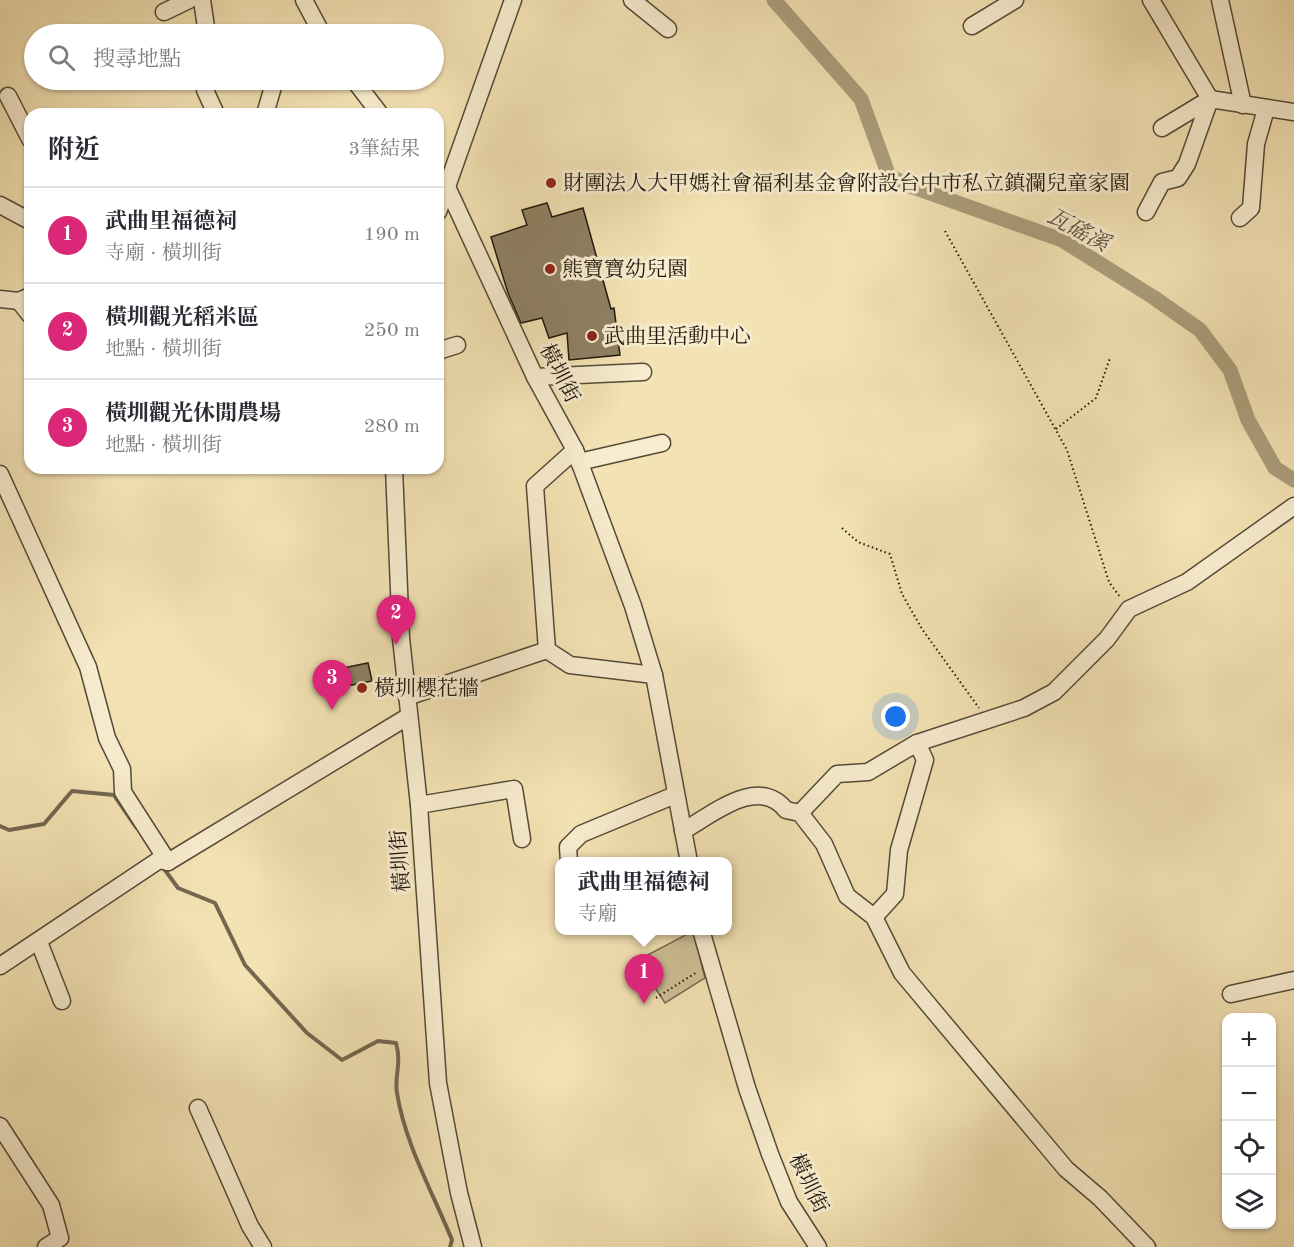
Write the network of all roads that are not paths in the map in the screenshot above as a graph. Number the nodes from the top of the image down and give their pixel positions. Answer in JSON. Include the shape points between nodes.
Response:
{"nodes":[{"id":1,"x":189,"y":0,"type":"edge"},
{"id":2,"x":202,"y":0,"type":"edge"},
{"id":3,"x":304,"y":0,"type":"edge"},
{"id":4,"x":513,"y":0,"type":"edge"},
{"id":5,"x":632,"y":0,"type":"edge"},
{"id":6,"x":1016,"y":0,"type":"edge"},
{"id":7,"x":1151,"y":0,"type":"edge"},
{"id":8,"x":1220,"y":0,"type":"edge"},
{"id":9,"x":164,"y":12,"type":"dead end"},
{"id":10,"x":206,"y":24,"type":"edge"},
{"id":11,"x":317,"y":24,"type":"edge"},
{"id":12,"x":972,"y":26,"type":"dead end"},
{"id":13,"x":668,"y":29,"type":"dead end"},
{"id":14,"x":205,"y":90,"type":"edge"},
{"id":15,"x":273,"y":90,"type":"edge"},
{"id":16,"x":362,"y":90,"type":"edge"},
{"id":17,"x":8,"y":96,"type":"dead end"},
{"id":18,"x":1210,"y":99,"type":"junction"},
{"id":19,"x":1243,"y":105,"type":"junction"},
{"id":20,"x":213,"y":108,"type":"edge"},
{"id":21,"x":267,"y":108,"type":"edge"},
{"id":22,"x":375,"y":108,"type":"edge"},
{"id":23,"x":1266,"y":109,"type":"junction"},
{"id":24,"x":1294,"y":112,"type":"edge"},
{"id":25,"x":24,"y":127,"type":"edge"},
{"id":26,"x":1162,"y":128,"type":"dead end"},
{"id":27,"x":444,"y":181,"type":"edge"},
{"id":28,"x":444,"y":186,"type":"edge"},
{"id":29,"x":0,"y":205,"type":"edge"},
{"id":30,"x":1146,"y":212,"type":"dead end"},
{"id":31,"x":24,"y":218,"type":"edge"},
{"id":32,"x":1240,"y":218,"type":"dead end"},
{"id":33,"x":24,"y":298,"type":"edge"},
{"id":34,"x":0,"y":299,"type":"edge"},
{"id":35,"x":457,"y":345,"type":"dead end"},
{"id":36,"x":444,"y":349,"type":"edge"},
{"id":37,"x":643,"y":372,"type":"dead end"},
{"id":38,"x":534,"y":376,"type":"junction"},
{"id":39,"x":662,"y":443,"type":"dead end"},
{"id":40,"x":577,"y":456,"type":"junction"},
{"id":41,"x":0,"y":474,"type":"edge"},
{"id":42,"x":394,"y":474,"type":"edge"},
{"id":43,"x":1294,"y":506,"type":"edge"},
{"id":44,"x":547,"y":650,"type":"junction"},
{"id":45,"x":654,"y":675,"type":"junction"},
{"id":46,"x":407,"y":697,"type":"junction"},
{"id":47,"x":409,"y":716,"type":"junction"},
{"id":48,"x":917,"y":743,"type":"junction"},
{"id":49,"x":675,"y":795,"type":"junction"},
{"id":50,"x":419,"y":805,"type":"junction"},
{"id":51,"x":800,"y":813,"type":"junction"},
{"id":52,"x":683,"y":831,"type":"junction"},
{"id":53,"x":522,"y":839,"type":"dead end"},
{"id":54,"x":569,"y":857,"type":"edge"},
{"id":55,"x":688,"y":857,"type":"edge"},
{"id":56,"x":159,"y":862,"type":"junction"},
{"id":57,"x":874,"y":917,"type":"junction"},
{"id":58,"x":702,"y":935,"type":"edge"},
{"id":59,"x":39,"y":942,"type":"junction"},
{"id":60,"x":0,"y":966,"type":"edge"},
{"id":61,"x":1294,"y":980,"type":"edge"},
{"id":62,"x":1231,"y":994,"type":"dead end"},
{"id":63,"x":62,"y":1001,"type":"dead end"},
{"id":64,"x":198,"y":1108,"type":"dead end"},
{"id":65,"x":0,"y":1126,"type":"edge"},
{"id":66,"x":46,"y":1247,"type":"edge"},
{"id":67,"x":264,"y":1247,"type":"edge"},
{"id":68,"x":473,"y":1247,"type":"edge"},
{"id":69,"x":818,"y":1247,"type":"edge"},
{"id":70,"x":1147,"y":1247,"type":"edge"}],
"edges":[{"from":1,"to":9,"type":"street"},
{"from":2,"to":10,"type":"street"},
{"from":3,"to":11,"type":"street"},
{"from":4,"to":27,"type":"street"},
{"from":5,"to":13,"type":"street"},
{"from":6,"to":12,"type":"street"},
{"from":7,"to":18,"type":"street"},
{"from":8,"to":19,"type":"street"},
{"from":14,"to":20,"type":"street"},
{"from":15,"to":21,"type":"street"},
{"from":16,"to":22,"type":"street"},
{"from":17,"to":25,"type":"street"},
{"from":18,"to":19,"type":"street"},
{"from":18,"to":26,"type":"street"},
{"from":18,"to":30,"type":"street","via":[[1187,164],[1178,178],[1162,183]]},
{"from":19,"to":23,"type":"street"},
{"from":23,"to":24,"type":"street"},
{"from":23,"to":32,"type":"street","via":[[1256,144],[1251,208]]},
{"from":28,"to":38,"type":"street","name":"橫圳街"},
{"from":29,"to":31,"type":"street"},
{"from":33,"to":34,"type":"street"},
{"from":35,"to":36,"type":"street"},
{"from":37,"to":38,"type":"street"},
{"from":38,"to":40,"type":"street","name":"橫圳街"},
{"from":39,"to":40,"type":"street"},
{"from":40,"to":44,"type":"street","via":[[535,486]]},
{"from":40,"to":45,"type":"street","name":"橫圳街","via":[[633,606]]},
{"from":41,"to":56,"type":"street","via":[[88,667],[107,738],[122,769],[123,792]]},
{"from":42,"to":46,"type":"street","name":"橫圳街"},
{"from":43,"to":48,"type":"street","via":[[1187,582],[1129,609],[1107,639],[1054,692],[1024,708]]},
{"from":44,"to":45,"type":"street","via":[[570,665]]},
{"from":44,"to":46,"type":"street"},
{"from":45,"to":49,"type":"street","name":"橫圳街"},
{"from":46,"to":47,"type":"street","name":"橫圳街"},
{"from":47,"to":50,"type":"street","name":"橫圳街"},
{"from":47,"to":56,"type":"street"},
{"from":48,"to":51,"type":"street","via":[[868,772],[837,774]]},
{"from":48,"to":57,"type":"street","via":[[925,760],[899,850],[895,894]]},
{"from":49,"to":52,"type":"street","name":"橫圳街"},
{"from":49,"to":54,"type":"street","via":[[581,834],[568,847]]},
{"from":50,"to":53,"type":"street","via":[[514,789]]},
{"from":50,"to":68,"type":"street","name":"橫圳街","via":[[438,1083]]},
{"from":51,"to":52,"type":"street","via":[[786,810],[763,794],[749,795]]},
{"from":51,"to":57,"type":"street","via":[[824,844],[847,896]]},
{"from":52,"to":55,"type":"street","name":"橫圳街"},
{"from":56,"to":59,"type":"street"},
{"from":57,"to":70,"type":"street","via":[[902,973],[1066,1168]]},
{"from":58,"to":69,"type":"street","name":"橫圳街","via":[[770,1154],[789,1202]]},
{"from":59,"to":60,"type":"street"},
{"from":59,"to":63,"type":"street"},
{"from":61,"to":62,"type":"street"},
{"from":64,"to":67,"type":"street","via":[[250,1226]]},
{"from":65,"to":66,"type":"street","via":[[51,1205],[60,1238]]}]}
